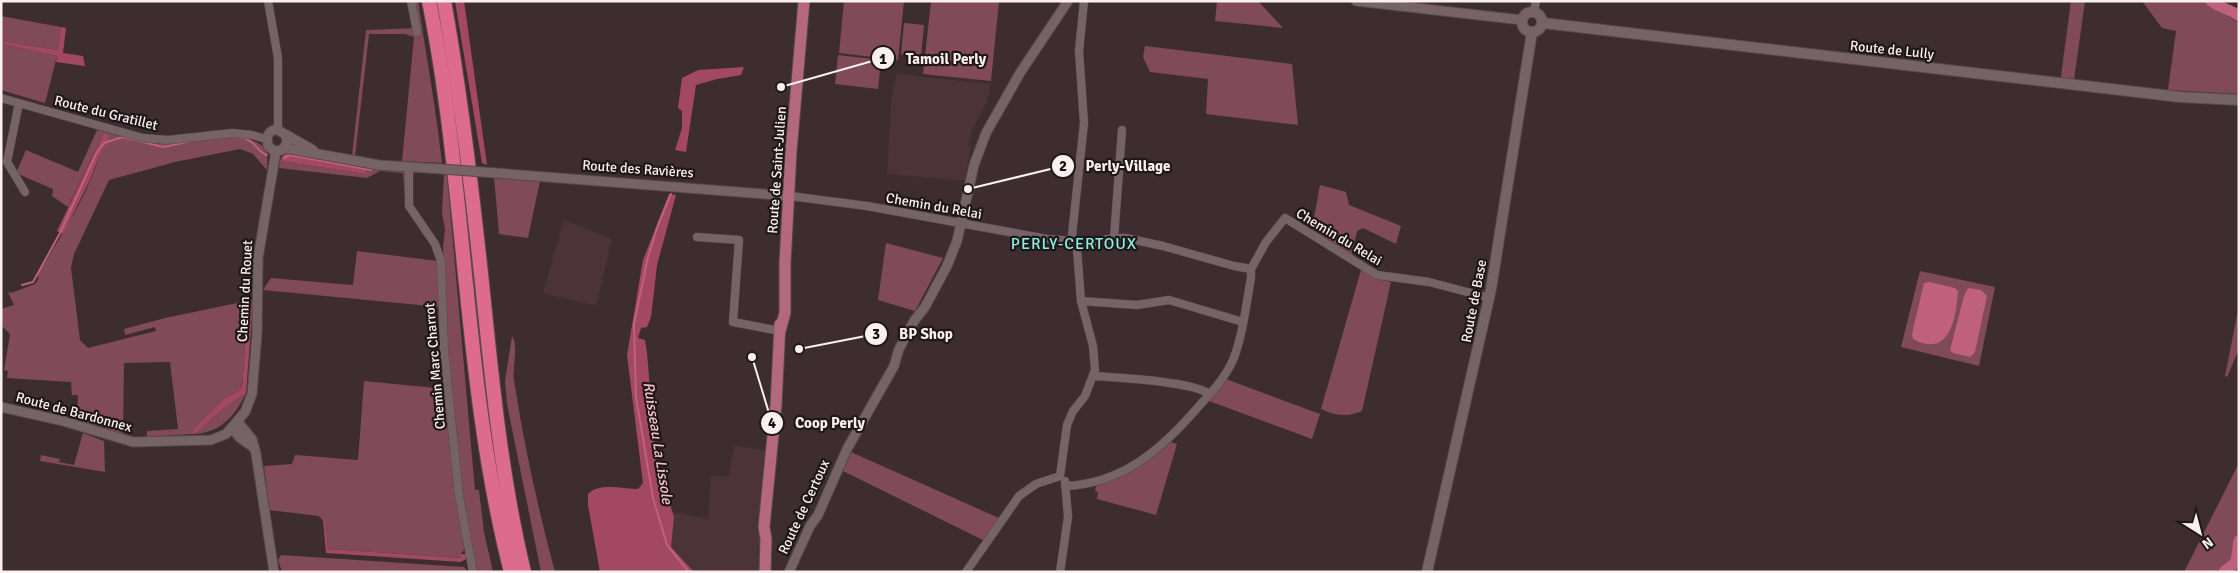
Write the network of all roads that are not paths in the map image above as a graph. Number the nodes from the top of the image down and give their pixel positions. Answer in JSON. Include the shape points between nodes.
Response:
{"nodes":[{"id":1,"x":268,"y":1,"type":"edge"},
{"id":2,"x":411,"y":1,"type":"edge"},
{"id":3,"x":429,"y":1,"type":"edge"},
{"id":4,"x":444,"y":1,"type":"edge"},
{"id":5,"x":804,"y":1,"type":"edge"},
{"id":6,"x":1068,"y":1,"type":"edge"},
{"id":7,"x":1084,"y":1,"type":"edge"},
{"id":8,"x":1356,"y":1,"type":"edge"},
{"id":9,"x":1535,"y":6,"type":"edge"},
{"id":10,"x":1522,"y":20,"type":"junction"},
{"id":11,"x":1542,"y":23,"type":"junction"},
{"id":12,"x":417,"y":32,"type":"dead end"},
{"id":13,"x":1532,"y":32,"type":"junction"},
{"id":14,"x":1,"y":98,"type":"edge"},
{"id":15,"x":2239,"y":100,"type":"edge"},
{"id":16,"x":19,"y":103,"type":"junction"},
{"id":17,"x":278,"y":130,"type":"junction"},
{"id":18,"x":1122,"y":130,"type":"dead end"},
{"id":19,"x":286,"y":135,"type":"junction"},
{"id":20,"x":266,"y":138,"type":"junction"},
{"id":21,"x":280,"y":150,"type":"junction"},
{"id":22,"x":320,"y":153,"type":"junction"},
{"id":23,"x":409,"y":167,"type":"junction"},
{"id":24,"x":25,"y":192,"type":"dead end"},
{"id":25,"x":790,"y":196,"type":"junction"},
{"id":26,"x":960,"y":223,"type":"junction"},
{"id":27,"x":697,"y":237,"type":"dead end"},
{"id":28,"x":1114,"y":238,"type":"junction"},
{"id":29,"x":1075,"y":243,"type":"junction"},
{"id":30,"x":1251,"y":269,"type":"junction"},
{"id":31,"x":1490,"y":298,"type":"junction"},
{"id":32,"x":1081,"y":301,"type":"junction"},
{"id":33,"x":1243,"y":322,"type":"junction"},
{"id":34,"x":780,"y":331,"type":"junction"},
{"id":35,"x":1094,"y":376,"type":"junction"},
{"id":36,"x":1210,"y":394,"type":"junction"},
{"id":37,"x":1,"y":407,"type":"edge"},
{"id":38,"x":235,"y":425,"type":"junction"},
{"id":39,"x":1060,"y":476,"type":"junction"},
{"id":40,"x":1065,"y":486,"type":"junction"},
{"id":41,"x":764,"y":528,"type":"junction"},
{"id":42,"x":500,"y":529,"type":"junction"},
{"id":43,"x":274,"y":572,"type":"edge"},
{"id":44,"x":473,"y":572,"type":"edge"},
{"id":45,"x":503,"y":572,"type":"edge"},
{"id":46,"x":511,"y":572,"type":"edge"},
{"id":47,"x":524,"y":572,"type":"edge"},
{"id":48,"x":758,"y":572,"type":"edge"},
{"id":49,"x":764,"y":572,"type":"edge"},
{"id":50,"x":789,"y":572,"type":"edge"},
{"id":51,"x":966,"y":572,"type":"edge"},
{"id":52,"x":1060,"y":572,"type":"edge"},
{"id":53,"x":1427,"y":572,"type":"edge"}],
"edges":[{"from":1,"to":17,"type":"street","via":[[279,67]]},
{"from":2,"to":12,"type":"street"},
{"from":3,"to":42,"type":"highway","via":[[450,135],[481,414]]},
{"from":4,"to":47,"type":"highway","via":[[467,153],[499,439]]},
{"from":5,"to":25,"type":"main road","name":"Route de Saint-Julien"},
{"from":6,"to":26,"type":"street","name":"Route de Certoux","via":[[1020,73],[986,133],[974,165]]},
{"from":7,"to":29,"type":"street","via":[[1079,51],[1084,123]]},
{"from":8,"to":10,"type":"street"},
{"from":9,"to":10,"type":"main road"},
{"from":9,"to":11,"type":"main road"},
{"from":10,"to":13,"type":"main road","via":[[1525,30]]},
{"from":11,"to":13,"type":"main road","via":[[1539,30]]},
{"from":11,"to":15,"type":"main road","name":"Route de Lully","via":[[2180,97]]},
{"from":13,"to":31,"type":"main road","name":"Route de Base"},
{"from":14,"to":16,"type":"street","name":"Route du Gratillet"},
{"from":16,"to":20,"type":"street","name":"Route du Gratillet","via":[[143,138],[168,140],[232,133]]},
{"from":16,"to":24,"type":"street","via":[[7,162]]},
{"from":17,"to":19,"type":"street"},
{"from":17,"to":20,"type":"street","via":[[270,132]]},
{"from":18,"to":28,"type":"street"},
{"from":19,"to":21,"type":"street","via":[[288,141]]},
{"from":19,"to":22,"type":"street"},
{"from":20,"to":21,"type":"street","via":[[269,148]]},
{"from":21,"to":22,"type":"street"},
{"from":21,"to":38,"type":"street","name":"Chemin du Rouet","via":[[258,258],[253,390],[247,408]]},
{"from":22,"to":23,"type":"street"},
{"from":23,"to":25,"type":"street","name":"Route des Ravières","bridge":true},
{"from":23,"to":44,"type":"street","name":"Chemin Marc Charrot","via":[[408,206],[434,244],[441,261],[444,349],[459,496]]},
{"from":25,"to":26,"type":"street","name":"Chemin du Relai"},
{"from":25,"to":34,"type":"main road","name":"Route de Saint-Julien"},
{"from":26,"to":29,"type":"street","name":"Chemin du Relai"},
{"from":26,"to":50,"type":"street","name":"Route de Certoux","via":[[944,272],[898,349],[894,366],[847,449]]},
{"from":27,"to":34,"type":"street","via":[[740,240],[733,322]]},
{"from":28,"to":29,"type":"street","name":"Chemin du Relai"},
{"from":28,"to":30,"type":"street","name":"Chemin du Relai","via":[[1157,245]]},
{"from":29,"to":32,"type":"street"},
{"from":30,"to":31,"type":"street","name":"Chemin du Relai","via":[[1284,218],[1377,275],[1429,282]]},
{"from":30,"to":33,"type":"street"},
{"from":31,"to":53,"type":"main road","name":"Route de Base"},
{"from":32,"to":33,"type":"street","via":[[1137,305],[1169,300]]},
{"from":32,"to":35,"type":"street","via":[[1094,356]]},
{"from":33,"to":36,"type":"street","via":[[1232,361]]},
{"from":34,"to":41,"type":"main road","name":"Route de Saint-Julien"},
{"from":35,"to":36,"type":"street","via":[[1175,384]]},
{"from":35,"to":39,"type":"street","via":[[1086,396],[1066,425]]},
{"from":36,"to":40,"type":"street","via":[[1158,450],[1124,472],[1096,482]]},
{"from":37,"to":38,"type":"street","name":"Route de Bardonnex","via":[[132,442],[211,440],[220,438]]},
{"from":38,"to":43,"type":"street","via":[[252,439]]},
{"from":39,"to":40,"type":"street"},
{"from":39,"to":51,"type":"street","via":[[1036,484],[1019,496]]},
{"from":40,"to":52,"type":"street","via":[[1068,517]]},
{"from":41,"to":48,"type":"main road","name":"Route de Saint-Julien","via":[[759,543]]},
{"from":41,"to":49,"type":"main road","name":"Route de Saint-Julien"},
{"from":42,"to":45,"type":"highway"},
{"from":42,"to":46,"type":"highway"}]}
